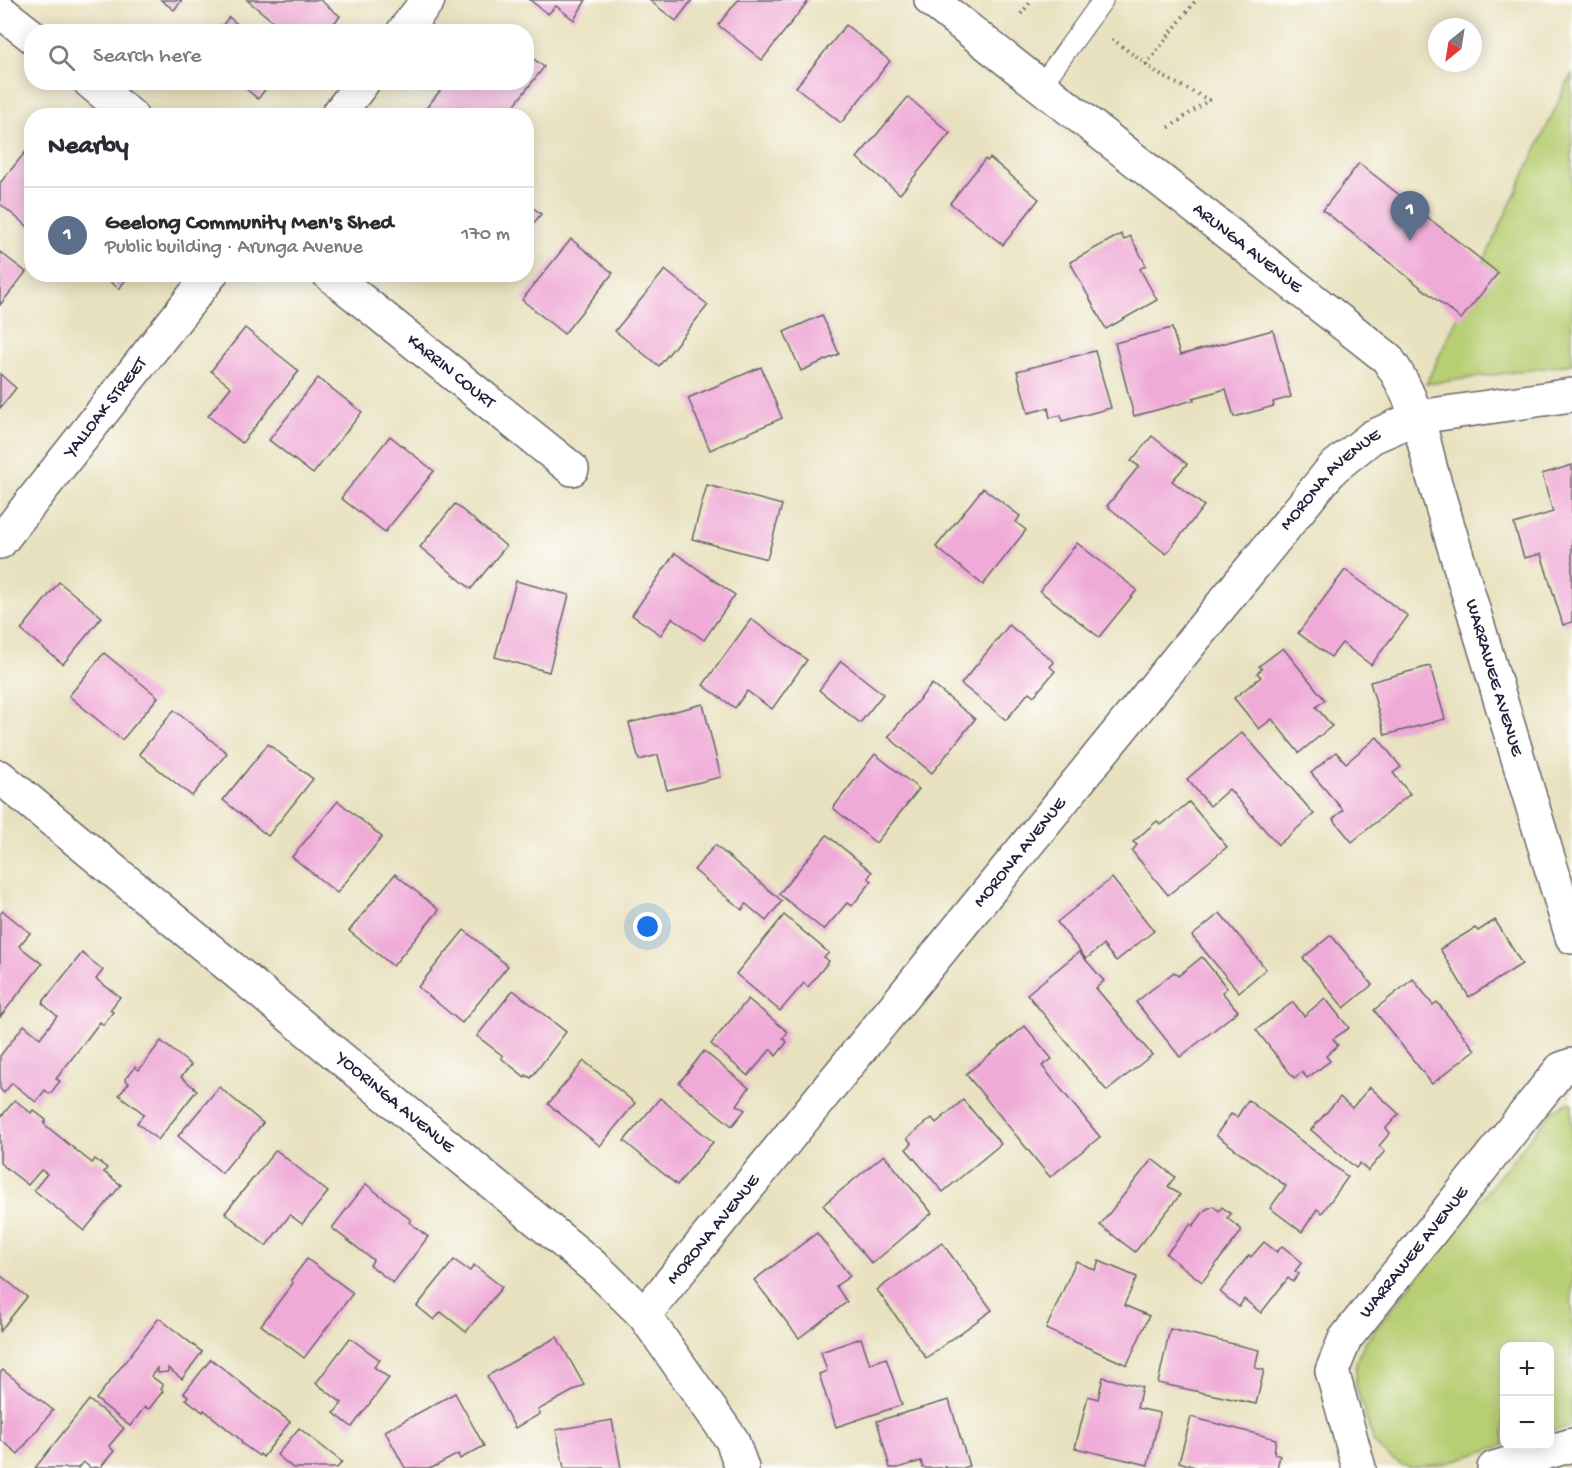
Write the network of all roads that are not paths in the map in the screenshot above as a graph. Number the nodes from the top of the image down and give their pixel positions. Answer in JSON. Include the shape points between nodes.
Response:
{"nodes":[{"id":1,"x":428,"y":0,"type":"edge"},
{"id":2,"x":931,"y":0,"type":"edge"},
{"id":3,"x":1103,"y":0,"type":"edge"},
{"id":4,"x":0,"y":11,"type":"edge"},
{"id":5,"x":409,"y":24,"type":"edge"},
{"id":6,"x":24,"y":30,"type":"edge"},
{"id":7,"x":1040,"y":87,"type":"junction"},
{"id":8,"x":100,"y":90,"type":"edge"},
{"id":9,"x":357,"y":90,"type":"edge"},
{"id":10,"x":121,"y":108,"type":"edge"},
{"id":11,"x":343,"y":108,"type":"edge"},
{"id":12,"x":205,"y":282,"type":"edge"},
{"id":13,"x":339,"y":282,"type":"edge"},
{"id":14,"x":1572,"y":395,"type":"edge"},
{"id":15,"x":1418,"y":417,"type":"junction"},
{"id":16,"x":572,"y":469,"type":"dead end"},
{"id":17,"x":0,"y":543,"type":"edge"},
{"id":18,"x":0,"y":777,"type":"edge"},
{"id":19,"x":1572,"y":937,"type":"edge"},
{"id":20,"x":1572,"y":1065,"type":"edge"},
{"id":21,"x":644,"y":1315,"type":"junction"},
{"id":22,"x":1572,"y":1445,"type":"edge"},
{"id":23,"x":742,"y":1468,"type":"edge"},
{"id":24,"x":1359,"y":1468,"type":"edge"},
{"id":25,"x":1494,"y":1468,"type":"edge"}],
"edges":[{"from":1,"to":5,"type":"street"},
{"from":2,"to":7,"type":"street","name":"ARUNGA AVENUE"},
{"from":3,"to":7,"type":"lane"},
{"from":4,"to":6,"type":"street"},
{"from":7,"to":15,"type":"street","name":"ARUNGA AVENUE","via":[[1387,358],[1398,372]]},
{"from":8,"to":10,"type":"street"},
{"from":9,"to":11,"type":"street"},
{"from":12,"to":17,"type":"street","name":"YALLOAK STREET"},
{"from":13,"to":16,"type":"street","name":"KARRIN COURT"},
{"from":14,"to":15,"type":"street"},
{"from":15,"to":19,"type":"street","name":"WARRAWEE AVENUE"},
{"from":15,"to":21,"type":"street","name":"MORONA AVENUE","via":[[1372,437],[1333,468]]},
{"from":18,"to":21,"type":"street","name":"YOORINGA AVENUE","via":[[599,1271]]},
{"from":20,"to":24,"type":"street","name":"WARRAWEE AVENUE","via":[[1561,1069],[1345,1339],[1332,1371]]},
{"from":21,"to":23,"type":"street","name":"YOORINGA AVENUE","via":[[732,1440]]},
{"from":22,"to":25,"type":"street"}]}
